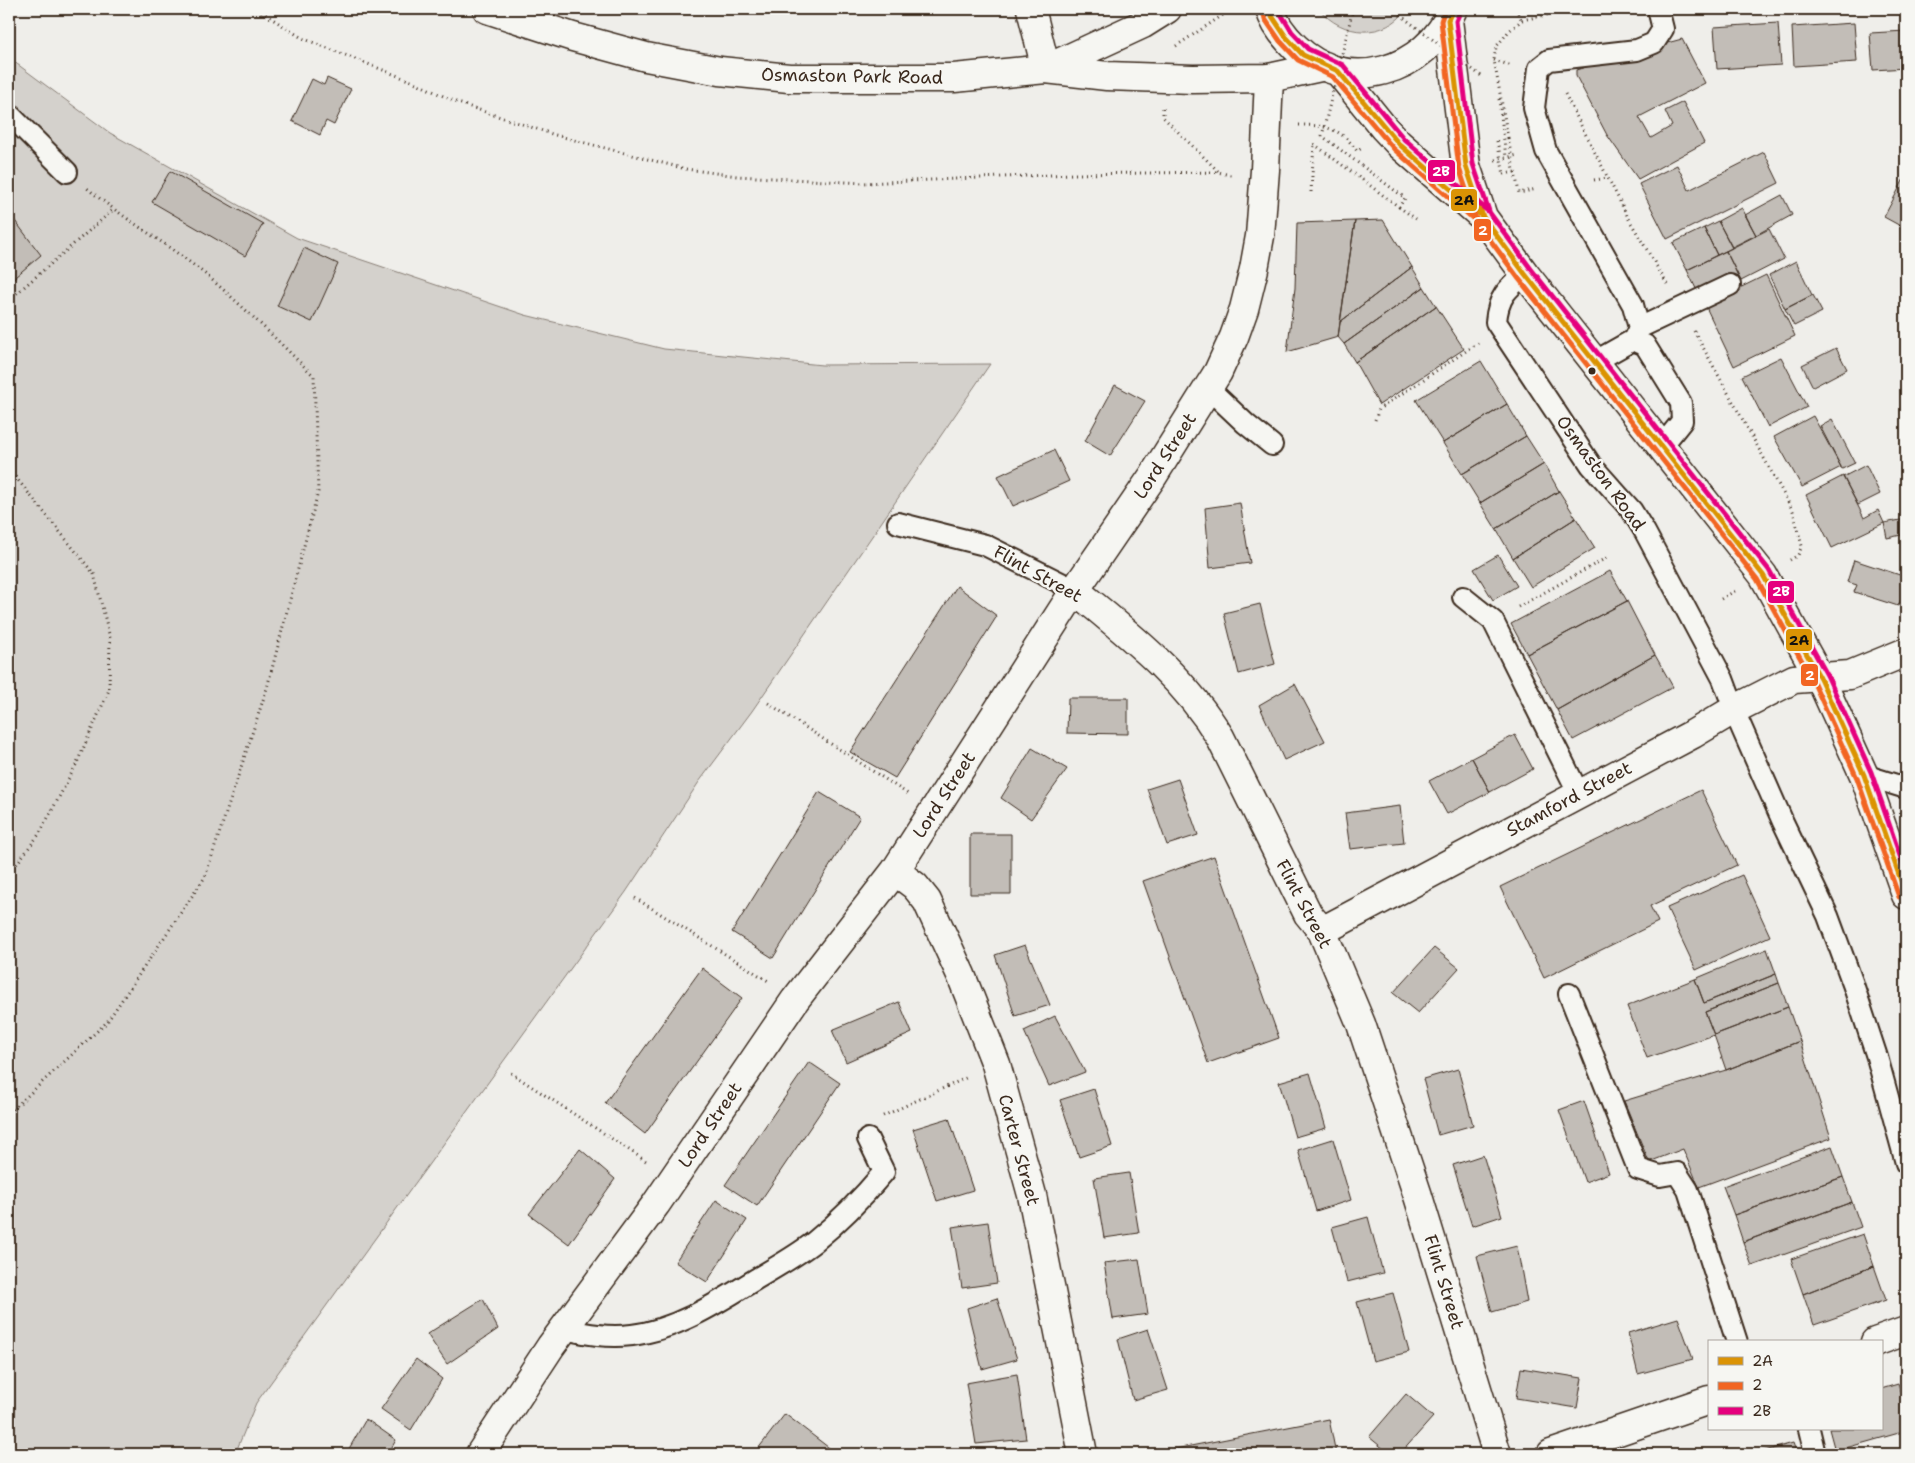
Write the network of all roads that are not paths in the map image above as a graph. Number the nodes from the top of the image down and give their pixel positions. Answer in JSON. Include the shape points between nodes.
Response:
{"nodes":[{"id":1,"x":487,"y":9,"type":"edge"},
{"id":2,"x":1031,"y":9,"type":"edge"},
{"id":3,"x":1167,"y":9,"type":"edge"},
{"id":4,"x":1270,"y":9,"type":"edge"},
{"id":5,"x":1658,"y":9,"type":"edge"},
{"id":6,"x":1451,"y":15,"type":"edge"},
{"id":7,"x":1672,"y":37,"type":"dead end"},
{"id":8,"x":1046,"y":69,"type":"junction"},
{"id":9,"x":1332,"y":69,"type":"junction"},
{"id":10,"x":1268,"y":78,"type":"junction"},
{"id":11,"x":9,"y":114,"type":"edge"},
{"id":12,"x":67,"y":172,"type":"road end"},
{"id":13,"x":1483,"y":217,"type":"junction"},
{"id":14,"x":1524,"y":274,"type":"junction"},
{"id":15,"x":1730,"y":285,"type":"dead end"},
{"id":16,"x":1636,"y":334,"type":"junction"},
{"id":17,"x":1594,"y":362,"type":"junction"},
{"id":18,"x":1208,"y":388,"type":"junction"},
{"id":19,"x":1272,"y":445,"type":"dead end"},
{"id":20,"x":1662,"y":446,"type":"junction"},
{"id":21,"x":898,"y":523,"type":"dead end"},
{"id":22,"x":1075,"y":590,"type":"junction"},
{"id":23,"x":1463,"y":597,"type":"dead end"},
{"id":24,"x":1906,"y":652,"type":"edge"},
{"id":25,"x":1820,"y":678,"type":"junction"},
{"id":26,"x":1735,"y":708,"type":"junction"},
{"id":27,"x":1864,"y":775,"type":"junction"},
{"id":28,"x":1906,"y":788,"type":"edge"},
{"id":29,"x":1579,"y":794,"type":"junction"},
{"id":30,"x":895,"y":871,"type":"junction"},
{"id":31,"x":1906,"y":895,"type":"edge"},
{"id":32,"x":1322,"y":931,"type":"junction"},
{"id":33,"x":1569,"y":994,"type":"dead end"},
{"id":34,"x":868,"y":1139,"type":"road end"},
{"id":35,"x":1906,"y":1163,"type":"edge"},
{"id":36,"x":564,"y":1329,"type":"junction"},
{"id":37,"x":1906,"y":1331,"type":"edge"},
{"id":38,"x":1736,"y":1340,"type":"edge"},
{"id":39,"x":1881,"y":1340,"type":"edge"},
{"id":40,"x":1708,"y":1400,"type":"edge"},
{"id":41,"x":1809,"y":1430,"type":"edge"},
{"id":42,"x":480,"y":1454,"type":"edge"},
{"id":43,"x":1083,"y":1454,"type":"edge"},
{"id":44,"x":1497,"y":1454,"type":"edge"},
{"id":45,"x":1551,"y":1454,"type":"edge"},
{"id":46,"x":1815,"y":1454,"type":"edge"}],
"edges":[{"from":1,"to":8,"type":"main road","name":"Osmaston Park Road","via":[[646,57],[720,71],[833,79],[954,78]]},
{"from":2,"to":8,"type":"main road"},
{"from":3,"to":8,"type":"main road","name":"Osmaston Park Road","via":[[1143,24]]},
{"from":4,"to":9,"type":"main road","via":[[1286,37],[1303,55]]},
{"from":5,"to":7,"type":"lane"},
{"from":5,"to":16,"type":"lane","via":[[1663,29],[1654,43],[1637,50],[1549,60],[1539,68],[1534,108],[1546,151],[1633,305]]},
{"from":6,"to":9,"type":"main road","via":[[1434,42],[1414,58],[1390,69],[1364,74]]},
{"from":6,"to":13,"type":"main road","via":[[1466,166]]},
{"from":8,"to":10,"type":"main road","name":"Osmaston Park Road","via":[[1107,76]]},
{"from":9,"to":10,"type":"main road","name":"Osmaston Park Road"},
{"from":9,"to":13,"type":"main road","via":[[1399,144]]},
{"from":10,"to":18,"type":"main road","name":"Lord Street","via":[[1265,170],[1254,269],[1234,337]]},
{"from":11,"to":12,"type":"lane"},
{"from":13,"to":14,"type":"main road"},
{"from":14,"to":17,"type":"main road"},
{"from":14,"to":26,"type":"lane","name":"Osmaston Road","via":[[1505,291],[1497,308],[1496,322],[1591,465],[1632,511],[1723,679]]},
{"from":15,"to":16,"type":"lane"},
{"from":16,"to":17,"type":"lane"},
{"from":16,"to":20,"type":"lane","via":[[1681,403],[1682,421]]},
{"from":17,"to":20,"type":"main road"},
{"from":18,"to":19,"type":"lane"},
{"from":18,"to":22,"type":"main road","name":"Lord Street","via":[[1154,476]]},
{"from":20,"to":25,"type":"main road","via":[[1763,576]]},
{"from":21,"to":22,"type":"lane","name":"Flint Street","via":[[985,545]]},
{"from":22,"to":30,"type":"main road","name":"Lord Street"},
{"from":22,"to":32,"type":"main road","name":"Flint Street","via":[[1144,648],[1205,712],[1308,914]]},
{"from":23,"to":29,"type":"lane","via":[[1493,621]]},
{"from":24,"to":25,"type":"main road","name":"Stamford Street","via":[[1850,675]]},
{"from":25,"to":26,"type":"main road","name":"Stamford Street","via":[[1794,679]]},
{"from":25,"to":27,"type":"main road"},
{"from":26,"to":29,"type":"main road","name":"Stamford Street"},
{"from":26,"to":35,"type":"lane","name":"Osmaston Road","via":[[1783,822],[1828,916],[1874,1048]]},
{"from":27,"to":28,"type":"lane"},
{"from":27,"to":31,"type":"main road"},
{"from":29,"to":32,"type":"main road","name":"Stamford Street"},
{"from":30,"to":36,"type":"main road","name":"Lord Street","via":[[795,1000],[673,1179]]},
{"from":30,"to":43,"type":"main road","name":"Carter Street","via":[[915,886],[927,901],[996,1064],[1032,1195]]},
{"from":32,"to":44,"type":"main road","name":"Flint Street","via":[[1361,1024]]},
{"from":33,"to":38,"type":"lane","via":[[1638,1169],[1660,1176],[1677,1173],[1688,1190]]},
{"from":34,"to":36,"type":"lane","via":[[884,1172],[814,1242],[713,1306],[658,1329],[632,1335],[597,1336]]},
{"from":36,"to":42,"type":"main road","name":"Lord Street"},
{"from":37,"to":39,"type":"main road"},
{"from":40,"to":45,"type":"main road"},
{"from":41,"to":46,"type":"lane"}]}
